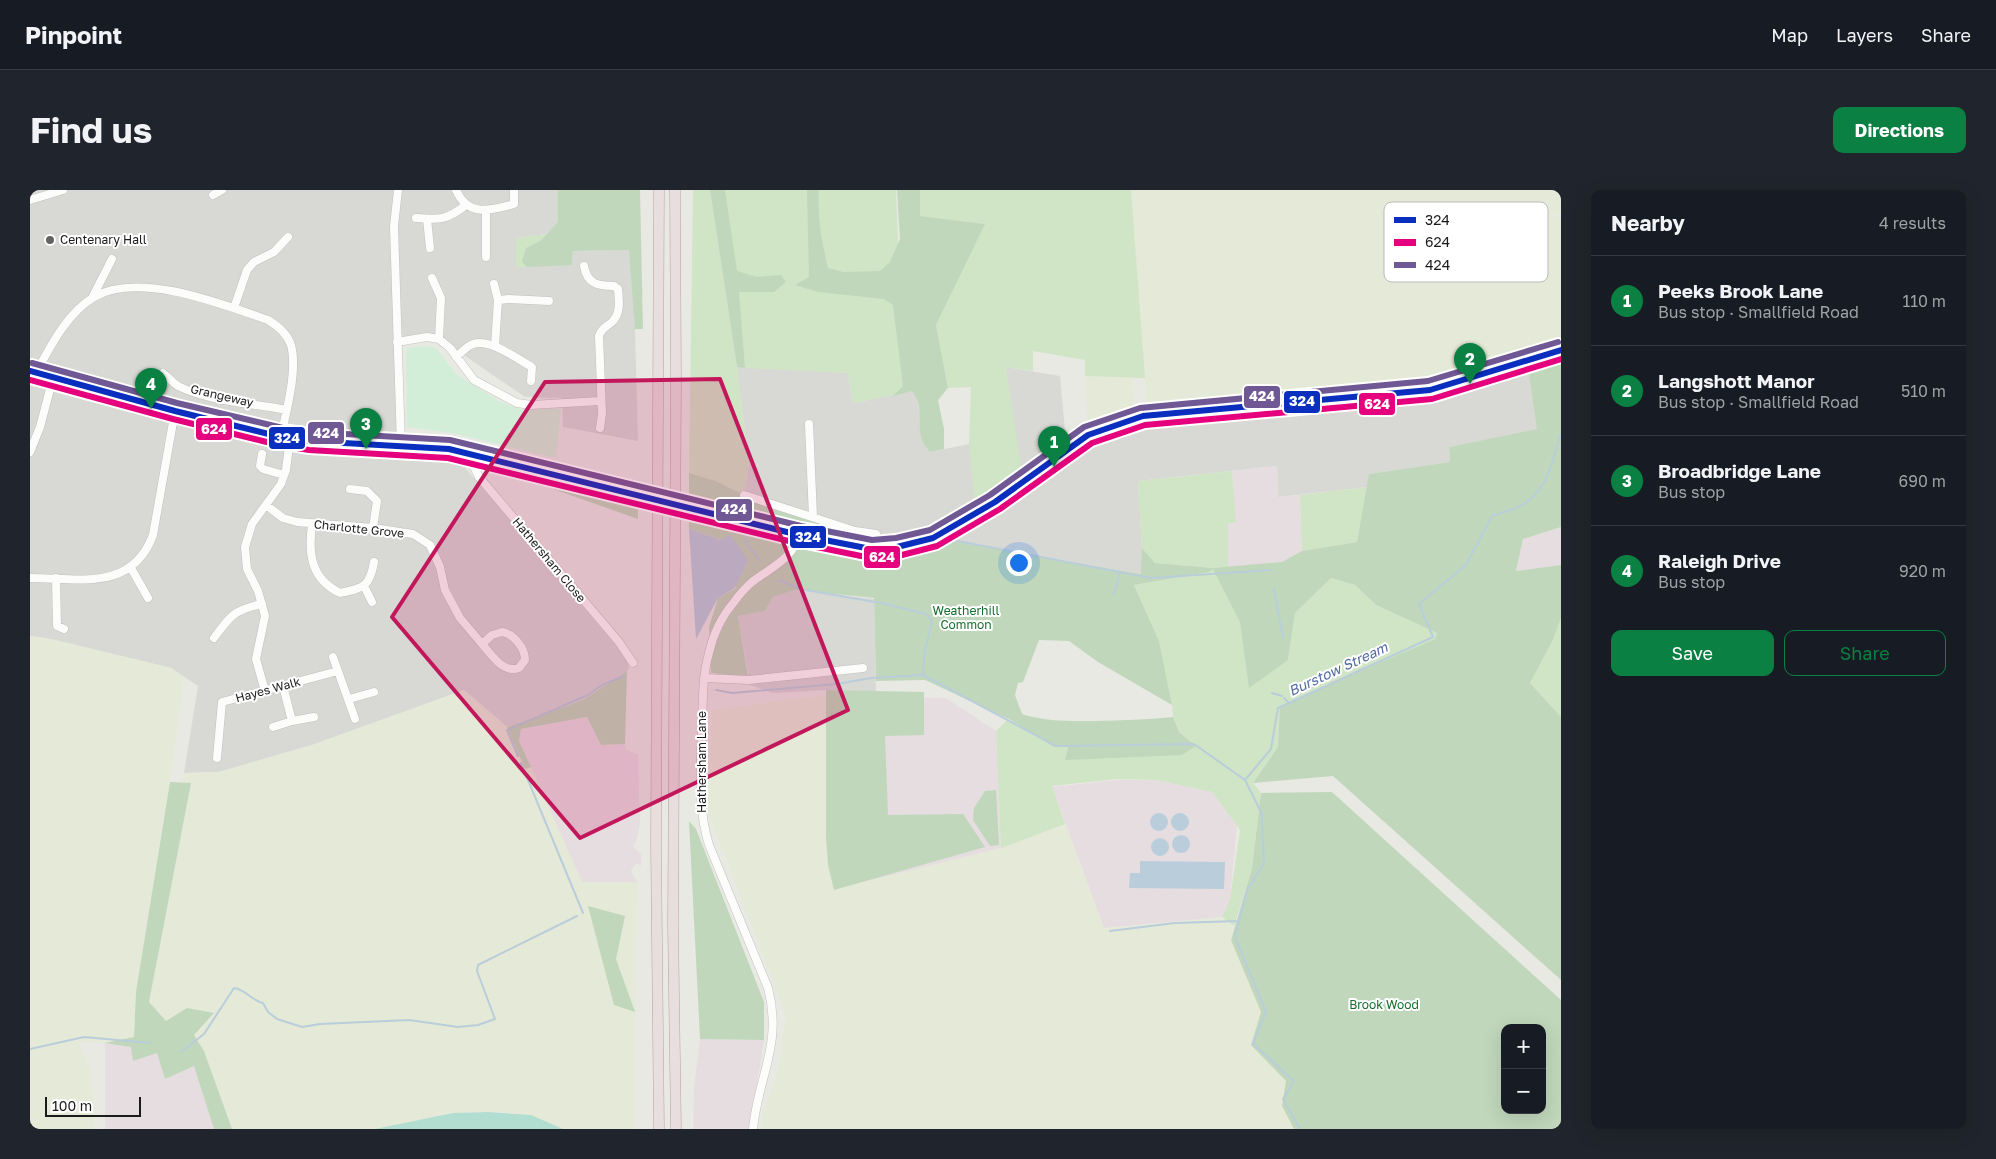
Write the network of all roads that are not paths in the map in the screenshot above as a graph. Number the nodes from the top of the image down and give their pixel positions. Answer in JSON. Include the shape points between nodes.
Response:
{"nodes":[{"id":1,"x":63,"y":190,"type":"edge"},
{"id":2,"x":222,"y":190,"type":"edge"},
{"id":3,"x":398,"y":190,"type":"edge"},
{"id":4,"x":456,"y":190,"type":"edge"},
{"id":5,"x":514,"y":190,"type":"edge"},
{"id":6,"x":659,"y":190,"type":"edge"},
{"id":7,"x":675,"y":190,"type":"edge"},
{"id":8,"x":213,"y":195,"type":"dead end"},
{"id":9,"x":30,"y":200,"type":"edge"},
{"id":10,"x":466,"y":204,"type":"junction"},
{"id":11,"x":486,"y":211,"type":"junction"},
{"id":12,"x":416,"y":218,"type":"dead end"},
{"id":13,"x":428,"y":219,"type":"junction"},
{"id":14,"x":288,"y":237,"type":"dead end"},
{"id":15,"x":430,"y":248,"type":"dead end"},
{"id":16,"x":486,"y":257,"type":"dead end"},
{"id":17,"x":112,"y":259,"type":"dead end"},
{"id":18,"x":584,"y":266,"type":"dead end"},
{"id":19,"x":432,"y":278,"type":"dead end"},
{"id":20,"x":494,"y":284,"type":"dead end"},
{"id":21,"x":92,"y":298,"type":"junction"},
{"id":22,"x":498,"y":300,"type":"junction"},
{"id":23,"x":549,"y":301,"type":"dead end"},
{"id":24,"x":234,"y":308,"type":"junction"},
{"id":25,"x":439,"y":339,"type":"junction"},
{"id":26,"x":397,"y":342,"type":"junction"},
{"id":27,"x":495,"y":346,"type":"junction"},
{"id":28,"x":1561,"y":350,"type":"edge"},
{"id":29,"x":456,"y":357,"type":"junction"},
{"id":30,"x":33,"y":372,"type":"edge"},
{"id":31,"x":163,"y":374,"type":"dead end"},
{"id":32,"x":53,"y":378,"type":"junction"},
{"id":33,"x":531,"y":381,"type":"dead end"},
{"id":34,"x":600,"y":401,"type":"junction"},
{"id":35,"x":286,"y":410,"type":"junction"},
{"id":36,"x":175,"y":411,"type":"junction"},
{"id":37,"x":809,"y":424,"type":"dead end"},
{"id":38,"x":600,"y":428,"type":"dead end"},
{"id":39,"x":285,"y":438,"type":"junction"},
{"id":40,"x":401,"y":445,"type":"junction"},
{"id":41,"x":30,"y":452,"type":"edge"},
{"id":42,"x":262,"y":454,"type":"dead end"},
{"id":43,"x":476,"y":455,"type":"junction"},
{"id":44,"x":284,"y":475,"type":"junction"},
{"id":45,"x":350,"y":489,"type":"dead end"},
{"id":46,"x":744,"y":494,"type":"dead end"},
{"id":47,"x":266,"y":505,"type":"junction"},
{"id":48,"x":814,"y":517,"type":"junction"},
{"id":49,"x":312,"y":524,"type":"junction"},
{"id":50,"x":373,"y":528,"type":"junction"},
{"id":51,"x":855,"y":531,"type":"junction"},
{"id":52,"x":876,"y":534,"type":"dead end"},
{"id":53,"x":799,"y":535,"type":"junction"},
{"id":54,"x":852,"y":546,"type":"junction"},
{"id":55,"x":374,"y":562,"type":"dead end"},
{"id":56,"x":131,"y":568,"type":"junction"},
{"id":57,"x":30,"y":578,"type":"edge"},
{"id":58,"x":56,"y":578,"type":"junction"},
{"id":59,"x":364,"y":586,"type":"junction"},
{"id":60,"x":148,"y":598,"type":"dead end"},
{"id":61,"x":372,"y":602,"type":"dead end"},
{"id":62,"x":262,"y":604,"type":"junction"},
{"id":63,"x":64,"y":628,"type":"dead end"},
{"id":64,"x":214,"y":638,"type":"dead end"},
{"id":65,"x":482,"y":644,"type":"junction"},
{"id":66,"x":333,"y":657,"type":"dead end"},
{"id":67,"x":633,"y":662,"type":"dead end"},
{"id":68,"x":863,"y":668,"type":"dead end"},
{"id":69,"x":338,"y":671,"type":"junction"},
{"id":70,"x":704,"y":678,"type":"junction"},
{"id":71,"x":283,"y":686,"type":"junction"},
{"id":72,"x":265,"y":691,"type":"junction"},
{"id":73,"x":374,"y":692,"type":"dead end"},
{"id":74,"x":349,"y":699,"type":"junction"},
{"id":75,"x":314,"y":717,"type":"dead end"},
{"id":76,"x":356,"y":719,"type":"dead end"},
{"id":77,"x":292,"y":721,"type":"junction"},
{"id":78,"x":273,"y":728,"type":"dead end"},
{"id":79,"x":217,"y":758,"type":"dead end"},
{"id":80,"x":658,"y":1129,"type":"edge"},
{"id":81,"x":676,"y":1129,"type":"edge"},
{"id":82,"x":753,"y":1129,"type":"edge"}],
"edges":[{"from":1,"to":9,"type":"street"},
{"from":2,"to":8,"type":"street"},
{"from":3,"to":26,"type":"street","via":[[394,226]]},
{"from":4,"to":10,"type":"street"},
{"from":5,"to":11,"type":"street","via":[[514,204]]},
{"from":6,"to":80,"type":"highway"},
{"from":7,"to":81,"type":"highway"},
{"from":10,"to":11,"type":"street"},
{"from":10,"to":13,"type":"street","via":[[444,220]]},
{"from":11,"to":16,"type":"street","via":[[482,241]]},
{"from":12,"to":13,"type":"street"},
{"from":13,"to":15,"type":"street"},
{"from":14,"to":24,"type":"street","via":[[274,252],[254,262],[247,270]]},
{"from":17,"to":21,"type":"street"},
{"from":18,"to":34,"type":"street","via":[[592,281],[618,289],[617,316],[601,330],[599,336]]},
{"from":19,"to":25,"type":"street","via":[[441,298]]},
{"from":20,"to":22,"type":"street"},
{"from":21,"to":24,"type":"street","via":[[107,291],[148,287]]},
{"from":21,"to":30,"type":"street","via":[[55,337]]},
{"from":22,"to":23,"type":"street"},
{"from":22,"to":27,"type":"street"},
{"from":24,"to":35,"type":"street","via":[[268,320],[285,333],[293,358]]},
{"from":25,"to":26,"type":"street","via":[[426,337]]},
{"from":25,"to":29,"type":"street"},
{"from":26,"to":40,"type":"street"},
{"from":27,"to":29,"type":"street","via":[[472,344]]},
{"from":27,"to":33,"type":"street","via":[[532,366]]},
{"from":28,"to":54,"type":"street","via":[[1430,390],[1143,416],[1088,436],[995,502],[933,538],[897,547],[871,549]]},
{"from":29,"to":34,"type":"street","via":[[474,380],[517,403]]},
{"from":30,"to":32,"type":"street"},
{"from":31,"to":35,"type":"street","name":"Grangeway","via":[[177,385],[198,392]]},
{"from":32,"to":36,"type":"street"},
{"from":32,"to":41,"type":"street"},
{"from":34,"to":38,"type":"street"},
{"from":35,"to":39,"type":"street"},
{"from":36,"to":39,"type":"street"},
{"from":36,"to":56,"type":"street","via":[[153,535],[148,548]]},
{"from":37,"to":48,"type":"street"},
{"from":39,"to":40,"type":"street"},
{"from":39,"to":44,"type":"street"},
{"from":40,"to":43,"type":"street"},
{"from":42,"to":44,"type":"street","via":[[262,469]]},
{"from":43,"to":53,"type":"street","bridge":true},
{"from":43,"to":67,"type":"street","name":"Hathersham Close","via":[[474,468],[478,478]]},
{"from":44,"to":47,"type":"street"},
{"from":45,"to":50,"type":"street","via":[[367,491],[377,501]]},
{"from":46,"to":48,"type":"street"},
{"from":47,"to":49,"type":"street","name":"Charlotte Grove","via":[[283,518]]},
{"from":47,"to":62,"type":"street","via":[[252,524],[245,548],[248,569]]},
{"from":48,"to":51,"type":"street"},
{"from":49,"to":50,"type":"street","name":"Charlotte Grove"},
{"from":49,"to":59,"type":"street","via":[[312,560],[317,575],[327,587],[340,593]]},
{"from":50,"to":65,"type":"street","name":"Charlotte Grove","via":[[413,534],[430,545],[440,567],[445,590],[460,618]]},
{"from":51,"to":52,"type":"street"},
{"from":51,"to":54,"type":"street"},
{"from":53,"to":54,"type":"street"},
{"from":53,"to":70,"type":"street","name":"Hathersham Lane","via":[[790,553],[751,583],[733,602],[720,623]]},
{"from":55,"to":59,"type":"street","via":[[371,578]]},
{"from":56,"to":58,"type":"street","via":[[104,578]]},
{"from":56,"to":60,"type":"street"},
{"from":57,"to":58,"type":"street"},
{"from":58,"to":63,"type":"street","via":[[57,626]]},
{"from":59,"to":61,"type":"street"},
{"from":62,"to":64,"type":"street","via":[[230,616]]},
{"from":62,"to":72,"type":"street","via":[[265,616],[256,659]]},
{"from":65,"to":65,"type":"street","name":"Charlotte Grove","via":[[496,633],[507,633],[523,649],[525,660],[519,668],[508,670]]},
{"from":66,"to":69,"type":"street"},
{"from":68,"to":70,"type":"street","via":[[749,680]]},
{"from":69,"to":71,"type":"street","name":"Hayes Walk"},
{"from":69,"to":74,"type":"street"},
{"from":70,"to":82,"type":"street","name":"Hathersham Lane","via":[[700,786],[704,826],[773,1005],[772,1042]]},
{"from":71,"to":72,"type":"street","name":"Hayes Walk"},
{"from":71,"to":77,"type":"street"},
{"from":72,"to":79,"type":"street","name":"Hayes Walk","via":[[222,702]]},
{"from":73,"to":74,"type":"street"},
{"from":74,"to":76,"type":"street"},
{"from":75,"to":77,"type":"street"},
{"from":77,"to":78,"type":"street"}]}
